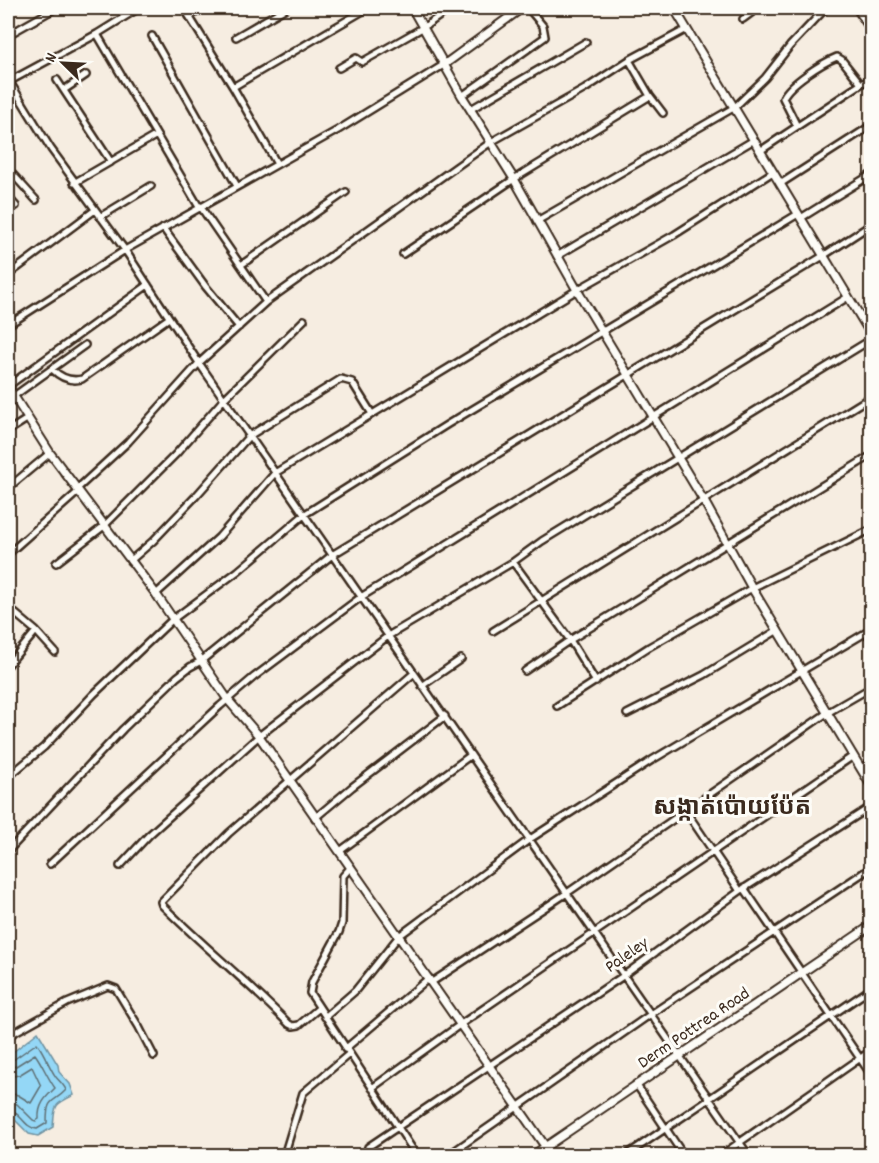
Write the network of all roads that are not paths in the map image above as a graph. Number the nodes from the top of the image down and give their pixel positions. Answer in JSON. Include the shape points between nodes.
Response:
{"nodes":[{"id":1,"x":56,"y":8,"type":"edge"},
{"id":2,"x":139,"y":8,"type":"edge"},
{"id":3,"x":184,"y":8,"type":"edge"},
{"id":4,"x":204,"y":8,"type":"edge"},
{"id":5,"x":286,"y":8,"type":"edge"},
{"id":6,"x":368,"y":8,"type":"edge"},
{"id":7,"x":412,"y":8,"type":"edge"},
{"id":8,"x":451,"y":8,"type":"edge"},
{"id":9,"x":522,"y":8,"type":"edge"},
{"id":10,"x":528,"y":8,"type":"edge"},
{"id":11,"x":688,"y":8,"type":"edge"},
{"id":12,"x":758,"y":8,"type":"edge"},
{"id":13,"x":826,"y":8,"type":"edge"},
{"id":14,"x":856,"y":8,"type":"edge"},
{"id":15,"x":676,"y":11,"type":"edge"},
{"id":16,"x":190,"y":16,"type":"junction"},
{"id":17,"x":743,"y":19,"type":"dead end"},
{"id":18,"x":424,"y":27,"type":"junction"},
{"id":19,"x":687,"y":29,"type":"junction"},
{"id":20,"x":872,"y":32,"type":"edge"},
{"id":21,"x":97,"y":34,"type":"junction"},
{"id":22,"x":8,"y":35,"type":"edge"},
{"id":23,"x":152,"y":36,"type":"dead end"},
{"id":24,"x":236,"y":37,"type":"dead end"},
{"id":25,"x":586,"y":42,"type":"dead end"},
{"id":26,"x":629,"y":60,"type":"junction"},
{"id":27,"x":445,"y":64,"type":"junction"},
{"id":28,"x":339,"y":68,"type":"dead end"},
{"id":29,"x":86,"y":75,"type":"dead end"},
{"id":30,"x":57,"y":80,"type":"dead end"},
{"id":31,"x":8,"y":81,"type":"edge"},
{"id":32,"x":872,"y":82,"type":"edge"},
{"id":33,"x":861,"y":84,"type":"junction"},
{"id":34,"x":233,"y":87,"type":"junction"},
{"id":35,"x":64,"y":90,"type":"junction"},
{"id":36,"x":462,"y":96,"type":"junction"},
{"id":37,"x":650,"y":96,"type":"junction"},
{"id":38,"x":735,"y":107,"type":"junction"},
{"id":39,"x":471,"y":109,"type":"junction"},
{"id":40,"x":663,"y":114,"type":"dead end"},
{"id":41,"x":872,"y":125,"type":"edge"},
{"id":42,"x":797,"y":126,"type":"junction"},
{"id":43,"x":155,"y":136,"type":"junction"},
{"id":44,"x":754,"y":140,"type":"junction"},
{"id":45,"x":491,"y":142,"type":"junction"},
{"id":46,"x":760,"y":151,"type":"junction"},
{"id":47,"x":111,"y":162,"type":"junction"},
{"id":48,"x":277,"y":164,"type":"junction"},
{"id":49,"x":8,"y":169,"type":"edge"},
{"id":50,"x":773,"y":172,"type":"junction"},
{"id":51,"x":872,"y":174,"type":"edge"},
{"id":52,"x":514,"y":179,"type":"junction"},
{"id":53,"x":74,"y":183,"type":"junction"},
{"id":54,"x":780,"y":184,"type":"junction"},
{"id":55,"x":151,"y":186,"type":"dead end"},
{"id":56,"x":237,"y":186,"type":"junction"},
{"id":57,"x":346,"y":192,"type":"dead end"},
{"id":58,"x":8,"y":197,"type":"edge"},
{"id":59,"x":36,"y":200,"type":"dead end"},
{"id":60,"x":16,"y":206,"type":"dead end"},
{"id":61,"x":200,"y":207,"type":"junction"},
{"id":62,"x":95,"y":210,"type":"junction"},
{"id":63,"x":800,"y":216,"type":"junction"},
{"id":64,"x":100,"y":217,"type":"junction"},
{"id":65,"x":537,"y":221,"type":"junction"},
{"id":66,"x":872,"y":225,"type":"edge"},
{"id":67,"x":163,"y":228,"type":"junction"},
{"id":68,"x":125,"y":250,"type":"junction"},
{"id":69,"x":403,"y":254,"type":"dead end"},
{"id":70,"x":557,"y":256,"type":"junction"},
{"id":71,"x":824,"y":256,"type":"junction"},
{"id":72,"x":241,"y":265,"type":"junction"},
{"id":73,"x":8,"y":274,"type":"edge"},
{"id":74,"x":148,"y":285,"type":"junction"},
{"id":75,"x":577,"y":290,"type":"junction"},
{"id":76,"x":848,"y":297,"type":"junction"},
{"id":77,"x":266,"y":302,"type":"junction"},
{"id":78,"x":169,"y":318,"type":"junction"},
{"id":79,"x":304,"y":320,"type":"dead end"},
{"id":80,"x":8,"y":325,"type":"edge"},
{"id":81,"x":239,"y":327,"type":"junction"},
{"id":82,"x":602,"y":332,"type":"junction"},
{"id":83,"x":872,"y":338,"type":"edge"},
{"id":84,"x":85,"y":345,"type":"dead end"},
{"id":85,"x":199,"y":363,"type":"junction"},
{"id":86,"x":52,"y":369,"type":"junction"},
{"id":87,"x":628,"y":375,"type":"junction"},
{"id":88,"x":8,"y":386,"type":"edge"},
{"id":89,"x":14,"y":396,"type":"junction"},
{"id":90,"x":872,"y":396,"type":"edge"},
{"id":91,"x":224,"y":399,"type":"junction"},
{"id":92,"x":372,"y":414,"type":"junction"},
{"id":93,"x":653,"y":416,"type":"junction"},
{"id":94,"x":27,"y":419,"type":"junction"},
{"id":95,"x":8,"y":431,"type":"edge"},
{"id":96,"x":249,"y":436,"type":"junction"},
{"id":97,"x":50,"y":453,"type":"junction"},
{"id":98,"x":872,"y":455,"type":"edge"},
{"id":99,"x":678,"y":458,"type":"junction"},
{"id":100,"x":275,"y":473,"type":"junction"},
{"id":101,"x":8,"y":488,"type":"edge"},
{"id":102,"x":78,"y":490,"type":"junction"},
{"id":103,"x":704,"y":501,"type":"junction"},
{"id":104,"x":305,"y":514,"type":"junction"},
{"id":105,"x":104,"y":526,"type":"junction"},
{"id":106,"x":872,"y":529,"type":"edge"},
{"id":107,"x":728,"y":543,"type":"junction"},
{"id":108,"x":8,"y":555,"type":"edge"},
{"id":109,"x":332,"y":555,"type":"junction"},
{"id":110,"x":130,"y":561,"type":"junction"},
{"id":111,"x":513,"y":562,"type":"junction"},
{"id":112,"x":56,"y":563,"type":"dead end"},
{"id":113,"x":753,"y":588,"type":"junction"},
{"id":114,"x":156,"y":594,"type":"junction"},
{"id":115,"x":361,"y":597,"type":"junction"},
{"id":116,"x":543,"y":600,"type":"junction"},
{"id":117,"x":9,"y":608,"type":"edge"},
{"id":118,"x":8,"y":620,"type":"edge"},
{"id":119,"x":172,"y":620,"type":"junction"},
{"id":120,"x":872,"y":629,"type":"edge"},
{"id":121,"x":778,"y":630,"type":"junction"},
{"id":122,"x":36,"y":631,"type":"junction"},
{"id":123,"x":493,"y":631,"type":"dead end"},
{"id":124,"x":388,"y":636,"type":"junction"},
{"id":125,"x":570,"y":640,"type":"junction"},
{"id":126,"x":55,"y":652,"type":"dead end"},
{"id":127,"x":461,"y":659,"type":"dead end"},
{"id":128,"x":201,"y":661,"type":"junction"},
{"id":129,"x":8,"y":666,"type":"edge"},
{"id":130,"x":803,"y":669,"type":"junction"},
{"id":131,"x":525,"y":671,"type":"dead end"},
{"id":132,"x":413,"y":674,"type":"junction"},
{"id":133,"x":596,"y":682,"type":"junction"},
{"id":134,"x":422,"y":686,"type":"junction"},
{"id":135,"x":872,"y":687,"type":"edge"},
{"id":136,"x":228,"y":700,"type":"junction"},
{"id":137,"x":556,"y":706,"type":"dead end"},
{"id":138,"x":827,"y":713,"type":"junction"},
{"id":139,"x":627,"y":714,"type":"dead end"},
{"id":140,"x":445,"y":716,"type":"junction"},
{"id":141,"x":259,"y":736,"type":"junction"},
{"id":142,"x":471,"y":755,"type":"junction"},
{"id":143,"x":853,"y":756,"type":"junction"},
{"id":144,"x":872,"y":762,"type":"edge"},
{"id":145,"x":861,"y":768,"type":"junction"},
{"id":146,"x":8,"y":777,"type":"edge"},
{"id":147,"x":289,"y":780,"type":"junction"},
{"id":148,"x":872,"y":787,"type":"edge"},
{"id":149,"x":872,"y":806,"type":"edge"},
{"id":150,"x":686,"y":810,"type":"junction"},
{"id":151,"x":315,"y":818,"type":"junction"},
{"id":152,"x":530,"y":839,"type":"junction"},
{"id":153,"x":8,"y":851,"type":"edge"},
{"id":154,"x":339,"y":851,"type":"junction"},
{"id":155,"x":714,"y":851,"type":"junction"},
{"id":156,"x":50,"y":864,"type":"dead end"},
{"id":157,"x":120,"y":866,"type":"dead end"},
{"id":158,"x":351,"y":867,"type":"junction"},
{"id":159,"x":872,"y":867,"type":"edge"},
{"id":160,"x":742,"y":889,"type":"junction"},
{"id":161,"x":567,"y":893,"type":"junction"},
{"id":162,"x":872,"y":924,"type":"edge"},
{"id":163,"x":773,"y":931,"type":"junction"},
{"id":164,"x":595,"y":933,"type":"junction"},
{"id":165,"x":399,"y":936,"type":"junction"},
{"id":166,"x":801,"y":972,"type":"junction"},
{"id":167,"x":623,"y":976,"type":"junction"},
{"id":168,"x":430,"y":980,"type":"junction"},
{"id":169,"x":872,"y":988,"type":"edge"},
{"id":170,"x":320,"y":1008,"type":"junction"},
{"id":171,"x":651,"y":1014,"type":"junction"},
{"id":172,"x":831,"y":1016,"type":"junction"},
{"id":173,"x":325,"y":1017,"type":"junction"},
{"id":174,"x":461,"y":1024,"type":"junction"},
{"id":175,"x":8,"y":1036,"type":"edge"},
{"id":176,"x":872,"y":1050,"type":"edge"},
{"id":177,"x":347,"y":1051,"type":"junction"},
{"id":178,"x":679,"y":1055,"type":"junction"},
{"id":179,"x":154,"y":1056,"type":"dead end"},
{"id":180,"x":860,"y":1058,"type":"junction"},
{"id":181,"x":489,"y":1065,"type":"junction"},
{"id":182,"x":872,"y":1076,"type":"edge"},
{"id":183,"x":636,"y":1084,"type":"junction"},
{"id":184,"x":372,"y":1088,"type":"junction"},
{"id":185,"x":709,"y":1098,"type":"junction"},
{"id":186,"x":518,"y":1106,"type":"junction"},
{"id":187,"x":667,"y":1127,"type":"junction"},
{"id":188,"x":399,"y":1128,"type":"junction"},
{"id":189,"x":739,"y":1142,"type":"junction"},
{"id":190,"x":546,"y":1146,"type":"junction"},
{"id":191,"x":368,"y":1147,"type":"dead end"},
{"id":192,"x":284,"y":1155,"type":"edge"},
{"id":193,"x":417,"y":1155,"type":"edge"},
{"id":194,"x":447,"y":1155,"type":"edge"},
{"id":195,"x":532,"y":1155,"type":"edge"},
{"id":196,"x":552,"y":1155,"type":"edge"},
{"id":197,"x":625,"y":1155,"type":"edge"},
{"id":198,"x":684,"y":1155,"type":"edge"},
{"id":199,"x":720,"y":1155,"type":"edge"},
{"id":200,"x":749,"y":1155,"type":"edge"}],
"edges":[{"from":1,"to":22,"type":"street"},
{"from":2,"to":21,"type":"street"},
{"from":3,"to":16,"type":"street"},
{"from":4,"to":16,"type":"street"},
{"from":5,"to":24,"type":"street"},
{"from":6,"to":34,"type":"street"},
{"from":7,"to":18,"type":"street"},
{"from":8,"to":18,"type":"street"},
{"from":9,"to":27,"type":"street"},
{"from":10,"to":36,"type":"street","via":[[543,26],[545,37]]},
{"from":11,"to":15,"type":"street"},
{"from":12,"to":17,"type":"street"},
{"from":13,"to":38,"type":"street"},
{"from":14,"to":20,"type":"street"},
{"from":15,"to":19,"type":"street"},
{"from":16,"to":34,"type":"street"},
{"from":18,"to":27,"type":"street"},
{"from":18,"to":28,"type":"street","via":[[362,62],[356,58]]},
{"from":19,"to":26,"type":"street"},
{"from":19,"to":38,"type":"street"},
{"from":21,"to":31,"type":"street"},
{"from":21,"to":43,"type":"street"},
{"from":23,"to":56,"type":"street"},
{"from":25,"to":39,"type":"street"},
{"from":26,"to":37,"type":"street"},
{"from":26,"to":45,"type":"street"},
{"from":27,"to":36,"type":"street"},
{"from":27,"to":48,"type":"street"},
{"from":29,"to":35,"type":"street"},
{"from":30,"to":35,"type":"street"},
{"from":31,"to":53,"type":"street"},
{"from":32,"to":33,"type":"street"},
{"from":33,"to":42,"type":"street"},
{"from":33,"to":42,"type":"street","via":[[837,57],[811,72],[783,98]]},
{"from":34,"to":48,"type":"street"},
{"from":35,"to":47,"type":"street"},
{"from":36,"to":39,"type":"street"},
{"from":37,"to":40,"type":"street"},
{"from":37,"to":52,"type":"street"},
{"from":38,"to":44,"type":"street"},
{"from":38,"to":65,"type":"street"},
{"from":39,"to":45,"type":"street"},
{"from":41,"to":54,"type":"street"},
{"from":42,"to":46,"type":"street"},
{"from":43,"to":47,"type":"street"},
{"from":43,"to":61,"type":"street"},
{"from":44,"to":46,"type":"street"},
{"from":44,"to":70,"type":"street"},
{"from":45,"to":52,"type":"street"},
{"from":45,"to":77,"type":"street"},
{"from":46,"to":50,"type":"street"},
{"from":47,"to":53,"type":"street"},
{"from":48,"to":56,"type":"street"},
{"from":49,"to":59,"type":"street"},
{"from":50,"to":54,"type":"street"},
{"from":50,"to":75,"type":"street"},
{"from":51,"to":63,"type":"street"},
{"from":52,"to":65,"type":"street"},
{"from":52,"to":69,"type":"street"},
{"from":53,"to":62,"type":"street"},
{"from":54,"to":63,"type":"street"},
{"from":55,"to":64,"type":"street"},
{"from":56,"to":61,"type":"street"},
{"from":57,"to":72,"type":"street"},
{"from":58,"to":60,"type":"street"},
{"from":61,"to":67,"type":"street"},
{"from":61,"to":72,"type":"street"},
{"from":62,"to":64,"type":"street"},
{"from":62,"to":73,"type":"street"},
{"from":63,"to":71,"type":"street"},
{"from":63,"to":82,"type":"street"},
{"from":64,"to":68,"type":"street"},
{"from":65,"to":70,"type":"street"},
{"from":66,"to":71,"type":"street"},
{"from":67,"to":68,"type":"street"},
{"from":67,"to":81,"type":"street"},
{"from":68,"to":74,"type":"street"},
{"from":68,"to":80,"type":"street"},
{"from":70,"to":75,"type":"street"},
{"from":71,"to":76,"type":"street"},
{"from":71,"to":87,"type":"street"},
{"from":72,"to":77,"type":"street"},
{"from":74,"to":78,"type":"street"},
{"from":74,"to":88,"type":"street"},
{"from":75,"to":82,"type":"street"},
{"from":75,"to":92,"type":"street"},
{"from":76,"to":83,"type":"street"},
{"from":76,"to":93,"type":"street"},
{"from":77,"to":81,"type":"street"},
{"from":78,"to":85,"type":"street"},
{"from":78,"to":86,"type":"street","via":[[82,379],[63,378]]},
{"from":79,"to":91,"type":"street"},
{"from":81,"to":85,"type":"street"},
{"from":82,"to":87,"type":"street"},
{"from":82,"to":104,"type":"street"},
{"from":83,"to":99,"type":"street"},
{"from":84,"to":86,"type":"street"},
{"from":85,"to":91,"type":"street"},
{"from":85,"to":102,"type":"street","via":[[128,442]]},
{"from":86,"to":89,"type":"street"},
{"from":87,"to":93,"type":"street"},
{"from":87,"to":109,"type":"street"},
{"from":88,"to":89,"type":"street"},
{"from":89,"to":94,"type":"street"},
{"from":90,"to":103,"type":"street"},
{"from":91,"to":96,"type":"street"},
{"from":91,"to":105,"type":"street"},
{"from":92,"to":96,"type":"street","via":[[352,382],[341,379]]},
{"from":92,"to":100,"type":"street"},
{"from":93,"to":99,"type":"street"},
{"from":93,"to":115,"type":"street"},
{"from":94,"to":95,"type":"street"},
{"from":94,"to":97,"type":"street"},
{"from":96,"to":100,"type":"street"},
{"from":96,"to":110,"type":"street"},
{"from":97,"to":101,"type":"street"},
{"from":97,"to":102,"type":"street"},
{"from":98,"to":107,"type":"street"},
{"from":99,"to":103,"type":"street"},
{"from":99,"to":111,"type":"street"},
{"from":100,"to":104,"type":"street"},
{"from":100,"to":114,"type":"street","via":[[219,537]]},
{"from":102,"to":105,"type":"street"},
{"from":102,"to":108,"type":"street"},
{"from":103,"to":107,"type":"street"},
{"from":103,"to":116,"type":"street"},
{"from":104,"to":109,"type":"street"},
{"from":104,"to":119,"type":"street"},
{"from":105,"to":110,"type":"street"},
{"from":105,"to":112,"type":"street"},
{"from":106,"to":113,"type":"street"},
{"from":107,"to":113,"type":"street"},
{"from":107,"to":125,"type":"street"},
{"from":109,"to":115,"type":"street"},
{"from":109,"to":128,"type":"street"},
{"from":110,"to":114,"type":"street"},
{"from":111,"to":116,"type":"street"},
{"from":111,"to":124,"type":"street"},
{"from":113,"to":121,"type":"street"},
{"from":113,"to":133,"type":"street"},
{"from":114,"to":119,"type":"street"},
{"from":115,"to":124,"type":"street"},
{"from":115,"to":136,"type":"street"},
{"from":116,"to":123,"type":"street"},
{"from":116,"to":125,"type":"street"},
{"from":117,"to":118,"type":"street"},
{"from":117,"to":122,"type":"street"},
{"from":119,"to":128,"type":"street"},
{"from":119,"to":146,"type":"street","via":[[93,694],[44,747]]},
{"from":120,"to":130,"type":"street"},
{"from":121,"to":130,"type":"street"},
{"from":121,"to":139,"type":"street","via":[[704,675]]},
{"from":122,"to":126,"type":"street"},
{"from":122,"to":129,"type":"street"},
{"from":124,"to":132,"type":"street"},
{"from":124,"to":141,"type":"street"},
{"from":125,"to":131,"type":"street"},
{"from":125,"to":133,"type":"street"},
{"from":127,"to":134,"type":"street"},
{"from":128,"to":136,"type":"street"},
{"from":128,"to":153,"type":"street","via":[[177,677],[123,729]]},
{"from":130,"to":138,"type":"street"},
{"from":130,"to":152,"type":"street"},
{"from":132,"to":134,"type":"street"},
{"from":132,"to":147,"type":"street"},
{"from":133,"to":137,"type":"street"},
{"from":134,"to":140,"type":"street"},
{"from":135,"to":138,"type":"street"},
{"from":136,"to":141,"type":"street"},
{"from":136,"to":156,"type":"street"},
{"from":138,"to":143,"type":"street"},
{"from":138,"to":150,"type":"street"},
{"from":140,"to":142,"type":"street"},
{"from":140,"to":151,"type":"street"},
{"from":141,"to":147,"type":"street"},
{"from":141,"to":157,"type":"street"},
{"from":142,"to":152,"type":"street"},
{"from":142,"to":154,"type":"street"},
{"from":143,"to":145,"type":"street"},
{"from":143,"to":155,"type":"street"},
{"from":144,"to":145,"type":"street"},
{"from":145,"to":148,"type":"street"},
{"from":147,"to":151,"type":"street"},
{"from":147,"to":170,"type":"street","via":[[228,833],[162,899],[162,905],[289,1024],[299,1025]]},
{"from":149,"to":160,"type":"street","name":"Paleley"},
{"from":150,"to":155,"type":"street"},
{"from":150,"to":161,"type":"street"},
{"from":151,"to":154,"type":"street"},
{"from":152,"to":161,"type":"street"},
{"from":152,"to":165,"type":"street"},
{"from":154,"to":158,"type":"street"},
{"from":155,"to":160,"type":"street"},
{"from":155,"to":164,"type":"street"},
{"from":158,"to":165,"type":"street"},
{"from":158,"to":170,"type":"street","via":[[343,876],[339,932],[309,990]]},
{"from":159,"to":163,"type":"street"},
{"from":160,"to":163,"type":"street"},
{"from":160,"to":167,"type":"street","name":"Paleley"},
{"from":161,"to":164,"type":"street"},
{"from":161,"to":168,"type":"street"},
{"from":162,"to":166,"type":"street","name":"Derm Pottrea Road"},
{"from":163,"to":166,"type":"street"},
{"from":163,"to":171,"type":"street"},
{"from":164,"to":167,"type":"street"},
{"from":164,"to":174,"type":"street"},
{"from":165,"to":168,"type":"street"},
{"from":165,"to":173,"type":"street","via":[[355,991]]},
{"from":166,"to":172,"type":"street"},
{"from":166,"to":178,"type":"street","name":"Derm Pottrea Road"},
{"from":167,"to":171,"type":"street"},
{"from":167,"to":181,"type":"street","name":"Paleley"},
{"from":168,"to":174,"type":"street"},
{"from":168,"to":177,"type":"street"},
{"from":169,"to":172,"type":"street"},
{"from":170,"to":173,"type":"street"},
{"from":171,"to":178,"type":"street"},
{"from":171,"to":186,"type":"street"},
{"from":172,"to":180,"type":"street"},
{"from":172,"to":185,"type":"street"},
{"from":173,"to":177,"type":"street"},
{"from":174,"to":181,"type":"street"},
{"from":174,"to":184,"type":"street"},
{"from":175,"to":179,"type":"street","via":[[67,1003],[108,986],[116,989]]},
{"from":176,"to":180,"type":"street"},
{"from":177,"to":184,"type":"street"},
{"from":177,"to":192,"type":"street","via":[[303,1093]]},
{"from":178,"to":183,"type":"street","name":"Derm Pottrea Road"},
{"from":178,"to":185,"type":"street"},
{"from":180,"to":182,"type":"street"},
{"from":180,"to":189,"type":"street"},
{"from":181,"to":186,"type":"street"},
{"from":181,"to":188,"type":"street","name":"Paleley"},
{"from":183,"to":187,"type":"street"},
{"from":183,"to":190,"type":"street","name":"Derm Pottrea Road"},
{"from":184,"to":188,"type":"street"},
{"from":185,"to":187,"type":"street"},
{"from":185,"to":189,"type":"street"},
{"from":186,"to":190,"type":"street"},
{"from":186,"to":194,"type":"street"},
{"from":187,"to":197,"type":"street"},
{"from":187,"to":198,"type":"street"},
{"from":188,"to":191,"type":"street","name":"Paleley"},
{"from":188,"to":193,"type":"street"},
{"from":189,"to":199,"type":"street"},
{"from":189,"to":200,"type":"street"},
{"from":190,"to":195,"type":"street","name":"Derm Pottrea Road"},
{"from":190,"to":196,"type":"street"}]}
